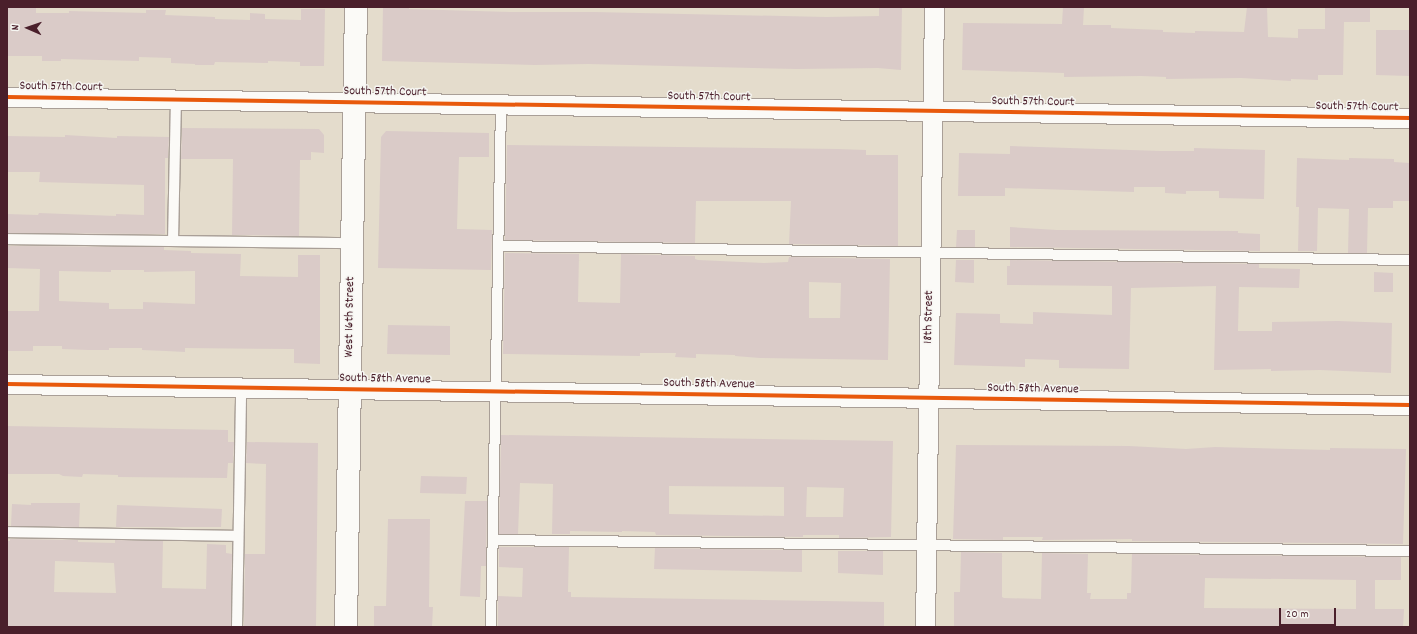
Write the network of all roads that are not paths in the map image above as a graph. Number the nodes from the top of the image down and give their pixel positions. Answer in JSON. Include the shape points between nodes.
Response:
{"nodes":[{"id":1,"x":356,"y":7,"type":"edge"},
{"id":2,"x":934,"y":7,"type":"edge"},
{"id":3,"x":7,"y":97,"type":"edge"},
{"id":4,"x":176,"y":100,"type":"junction"},
{"id":5,"x":354,"y":102,"type":"junction"},
{"id":6,"x":502,"y":105,"type":"junction"},
{"id":7,"x":933,"y":111,"type":"junction"},
{"id":8,"x":1410,"y":118,"type":"edge"},
{"id":9,"x":7,"y":239,"type":"edge"},
{"id":10,"x":173,"y":241,"type":"junction"},
{"id":11,"x":352,"y":243,"type":"junction"},
{"id":12,"x":499,"y":246,"type":"junction"},
{"id":13,"x":931,"y":253,"type":"junction"},
{"id":14,"x":1410,"y":260,"type":"edge"},
{"id":15,"x":7,"y":384,"type":"edge"},
{"id":16,"x":241,"y":388,"type":"junction"},
{"id":17,"x":350,"y":389,"type":"junction"},
{"id":18,"x":496,"y":391,"type":"junction"},
{"id":19,"x":928,"y":398,"type":"junction"},
{"id":20,"x":1410,"y":405,"type":"edge"},
{"id":21,"x":7,"y":532,"type":"edge"},
{"id":22,"x":238,"y":536,"type":"junction"},
{"id":23,"x":493,"y":540,"type":"junction"},
{"id":24,"x":926,"y":546,"type":"junction"},
{"id":25,"x":1410,"y":551,"type":"edge"},
{"id":26,"x":236,"y":627,"type":"edge"},
{"id":27,"x":346,"y":627,"type":"edge"},
{"id":28,"x":491,"y":627,"type":"edge"},
{"id":29,"x":925,"y":627,"type":"edge"}],
"edges":[{"from":1,"to":5,"type":"street","name":"West 16th Street"},
{"from":2,"to":7,"type":"street","name":"18th Street"},
{"from":3,"to":4,"type":"street","name":"South 57th Court"},
{"from":4,"to":5,"type":"street","name":"South 57th Court"},
{"from":4,"to":10,"type":"lane"},
{"from":5,"to":6,"type":"street","name":"South 57th Court"},
{"from":5,"to":11,"type":"street","name":"West 16th Street"},
{"from":6,"to":7,"type":"street","name":"South 57th Court"},
{"from":6,"to":12,"type":"lane"},
{"from":7,"to":8,"type":"street","name":"South 57th Court"},
{"from":7,"to":13,"type":"street","name":"18th Street"},
{"from":9,"to":10,"type":"lane"},
{"from":10,"to":11,"type":"lane"},
{"from":11,"to":17,"type":"street","name":"West 16th Street"},
{"from":12,"to":13,"type":"lane"},
{"from":12,"to":18,"type":"lane"},
{"from":13,"to":14,"type":"lane"},
{"from":13,"to":19,"type":"street","name":"18th Street"},
{"from":15,"to":16,"type":"street","name":"South 58th Avenue"},
{"from":16,"to":17,"type":"street","name":"South 58th Avenue"},
{"from":16,"to":22,"type":"lane"},
{"from":17,"to":18,"type":"street","name":"South 58th Avenue"},
{"from":17,"to":27,"type":"street","name":"West 16th Street"},
{"from":18,"to":19,"type":"street","name":"South 58th Avenue"},
{"from":18,"to":23,"type":"lane"},
{"from":19,"to":20,"type":"street","name":"South 58th Avenue"},
{"from":19,"to":24,"type":"street","name":"18th Street"},
{"from":21,"to":22,"type":"lane"},
{"from":22,"to":26,"type":"lane"},
{"from":23,"to":24,"type":"lane"},
{"from":23,"to":28,"type":"lane"},
{"from":24,"to":25,"type":"lane"},
{"from":24,"to":29,"type":"street","name":"18th Street"}]}
